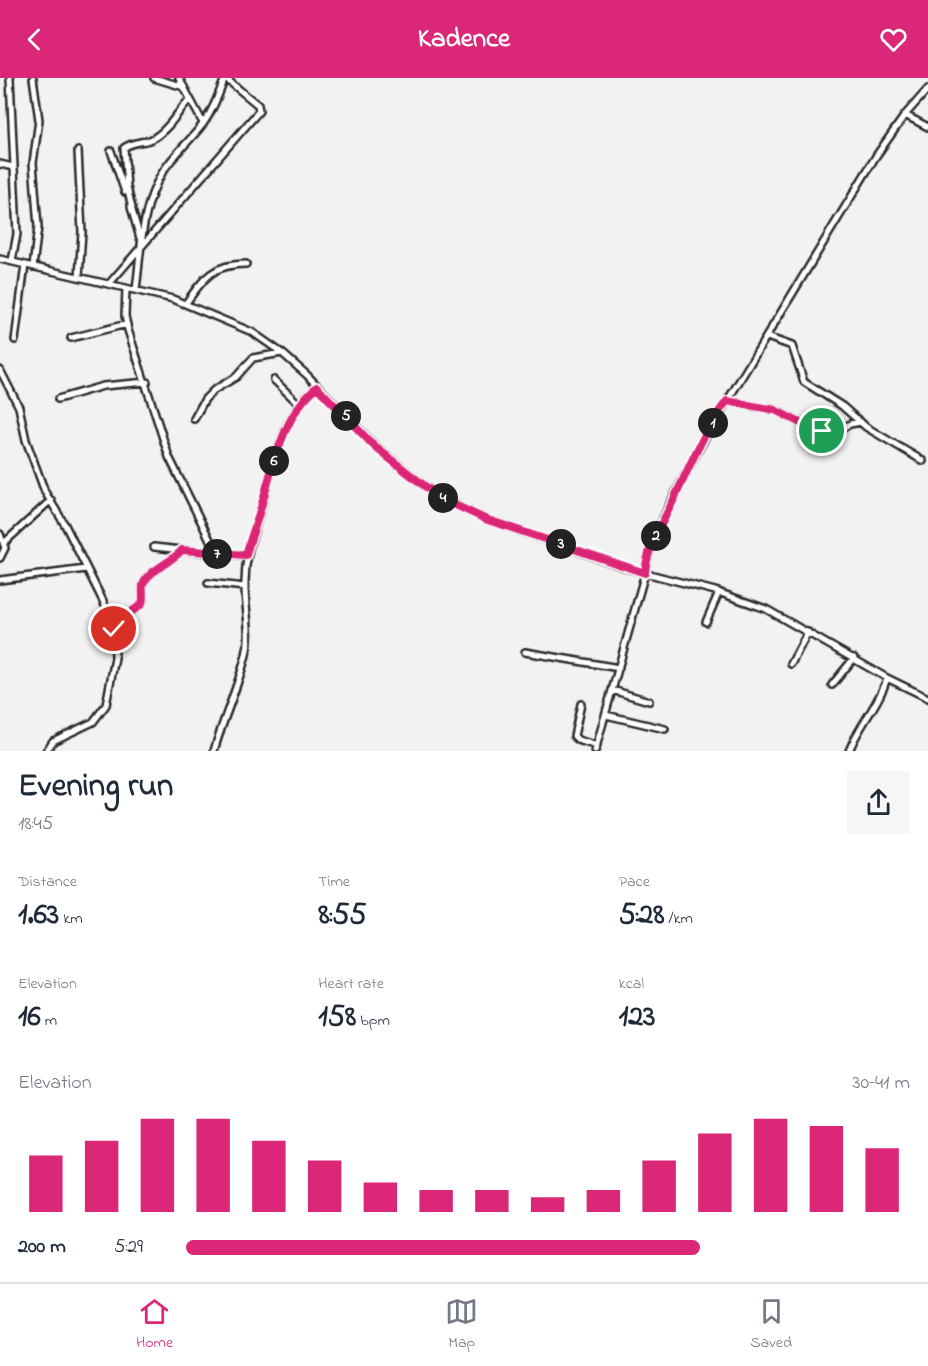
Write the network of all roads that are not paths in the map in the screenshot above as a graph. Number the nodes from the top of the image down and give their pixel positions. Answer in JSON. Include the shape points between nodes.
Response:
{"nodes":[{"id":1,"x":10,"y":78,"type":"edge"},
{"id":2,"x":33,"y":78,"type":"edge"},
{"id":3,"x":154,"y":78,"type":"edge"},
{"id":4,"x":179,"y":78,"type":"edge"},
{"id":5,"x":225,"y":78,"type":"edge"},
{"id":6,"x":184,"y":87,"type":"junction"},
{"id":7,"x":928,"y":89,"type":"edge"},
{"id":8,"x":190,"y":99,"type":"junction"},
{"id":9,"x":905,"y":115,"type":"junction"},
{"id":10,"x":203,"y":123,"type":"junction"},
{"id":11,"x":928,"y":127,"type":"edge"},
{"id":12,"x":78,"y":151,"type":"dead end"},
{"id":13,"x":111,"y":151,"type":"dead end"},
{"id":14,"x":0,"y":164,"type":"edge"},
{"id":15,"x":13,"y":167,"type":"junction"},
{"id":16,"x":132,"y":208,"type":"junction"},
{"id":17,"x":141,"y":243,"type":"junction"},
{"id":18,"x":1,"y":259,"type":"edge"},
{"id":19,"x":12,"y":261,"type":"junction"},
{"id":20,"x":246,"y":264,"type":"dead end"},
{"id":21,"x":25,"y":265,"type":"junction"},
{"id":22,"x":0,"y":267,"type":"edge"},
{"id":23,"x":33,"y":267,"type":"junction"},
{"id":24,"x":79,"y":277,"type":"junction"},
{"id":25,"x":109,"y":284,"type":"junction"},
{"id":26,"x":126,"y":288,"type":"junction"},
{"id":27,"x":136,"y":290,"type":"junction"},
{"id":28,"x":186,"y":303,"type":"junction"},
{"id":29,"x":127,"y":324,"type":"junction"},
{"id":30,"x":767,"y":337,"type":"junction"},
{"id":31,"x":71,"y":338,"type":"dead end"},
{"id":32,"x":15,"y":340,"type":"dead end"},
{"id":33,"x":282,"y":353,"type":"junction"},
{"id":34,"x":0,"y":370,"type":"edge"},
{"id":35,"x":274,"y":380,"type":"dead end"},
{"id":36,"x":147,"y":382,"type":"junction"},
{"id":37,"x":317,"y":387,"type":"junction"},
{"id":38,"x":58,"y":399,"type":"dead end"},
{"id":39,"x":727,"y":401,"type":"junction"},
{"id":40,"x":300,"y":405,"type":"junction"},
{"id":41,"x":194,"y":419,"type":"dead end"},
{"id":42,"x":861,"y":422,"type":"junction"},
{"id":43,"x":924,"y":461,"type":"dead end"},
{"id":44,"x":51,"y":500,"type":"junction"},
{"id":45,"x":0,"y":534,"type":"edge"},
{"id":46,"x":4,"y":543,"type":"junction"},
{"id":47,"x":154,"y":547,"type":"dead end"},
{"id":48,"x":182,"y":550,"type":"junction"},
{"id":49,"x":217,"y":554,"type":"junction"},
{"id":50,"x":246,"y":555,"type":"junction"},
{"id":51,"x":0,"y":558,"type":"edge"},
{"id":52,"x":86,"y":569,"type":"junction"},
{"id":53,"x":645,"y":573,"type":"junction"},
{"id":54,"x":0,"y":580,"type":"edge"},
{"id":55,"x":208,"y":583,"type":"dead end"},
{"id":56,"x":245,"y":587,"type":"junction"},
{"id":57,"x":719,"y":592,"type":"junction"},
{"id":58,"x":706,"y":622,"type":"dead end"},
{"id":59,"x":114,"y":629,"type":"junction"},
{"id":60,"x":808,"y":632,"type":"junction"},
{"id":61,"x":525,"y":652,"type":"dead end"},
{"id":62,"x":854,"y":658,"type":"junction"},
{"id":63,"x":791,"y":664,"type":"dead end"},
{"id":64,"x":619,"y":669,"type":"junction"},
{"id":65,"x":887,"y":678,"type":"junction"},
{"id":66,"x":832,"y":685,"type":"dead end"},
{"id":67,"x":612,"y":690,"type":"junction"},
{"id":68,"x":927,"y":695,"type":"edge"},
{"id":69,"x":649,"y":701,"type":"dead end"},
{"id":70,"x":581,"y":704,"type":"dead end"},
{"id":71,"x":606,"y":715,"type":"junction"},
{"id":72,"x":665,"y":729,"type":"dead end"},
{"id":73,"x":596,"y":748,"type":"edge"},
{"id":74,"x":46,"y":751,"type":"edge"},
{"id":75,"x":214,"y":751,"type":"edge"},
{"id":76,"x":849,"y":751,"type":"edge"}],
"edges":[{"from":1,"to":15,"type":"street"},
{"from":2,"to":23,"type":"street","via":[[39,127],[33,163],[38,227]]},
{"from":3,"to":6,"type":"street"},
{"from":4,"to":6,"type":"street"},
{"from":5,"to":10,"type":"street"},
{"from":5,"to":17,"type":"street","via":[[258,105],[259,111]]},
{"from":6,"to":8,"type":"street"},
{"from":7,"to":9,"type":"street"},
{"from":8,"to":10,"type":"street"},
{"from":8,"to":16,"type":"street","via":[[152,140],[124,148]]},
{"from":9,"to":11,"type":"street"},
{"from":9,"to":30,"type":"street","via":[[800,277]]},
{"from":10,"to":17,"type":"street","via":[[160,176],[147,210]]},
{"from":12,"to":24,"type":"street","via":[[82,232]]},
{"from":13,"to":16,"type":"street"},
{"from":14,"to":15,"type":"street"},
{"from":15,"to":19,"type":"street","via":[[17,234]]},
{"from":16,"to":17,"type":"street"},
{"from":17,"to":25,"type":"street"},
{"from":17,"to":27,"type":"street"},
{"from":18,"to":19,"type":"street"},
{"from":18,"to":22,"type":"street"},
{"from":19,"to":21,"type":"street"},
{"from":20,"to":28,"type":"street","via":[[220,267]]},
{"from":21,"to":23,"type":"street"},
{"from":21,"to":32,"type":"street"},
{"from":23,"to":24,"type":"street"},
{"from":24,"to":25,"type":"street"},
{"from":25,"to":26,"type":"street"},
{"from":26,"to":27,"type":"street"},
{"from":26,"to":29,"type":"street"},
{"from":27,"to":28,"type":"street"},
{"from":28,"to":33,"type":"street","via":[[252,332]]},
{"from":29,"to":31,"type":"street"},
{"from":29,"to":36,"type":"street"},
{"from":30,"to":39,"type":"street"},
{"from":30,"to":42,"type":"street","via":[[792,346],[804,382]]},
{"from":33,"to":37,"type":"street"},
{"from":33,"to":41,"type":"street","via":[[253,358],[236,377],[205,399]]},
{"from":34,"to":44,"type":"street","via":[[20,407],[35,467]]},
{"from":35,"to":40,"type":"street"},
{"from":36,"to":38,"type":"street","via":[[103,386]]},
{"from":36,"to":49,"type":"street","via":[[169,457]]},
{"from":37,"to":40,"type":"street"},
{"from":37,"to":53,"type":"street","via":[[375,447],[453,504],[485,519]]},
{"from":39,"to":42,"type":"street","via":[[775,410],[814,430],[838,431]]},
{"from":39,"to":53,"type":"street","via":[[658,530]]},
{"from":40,"to":50,"type":"street","via":[[267,481]]},
{"from":42,"to":43,"type":"street"},
{"from":44,"to":46,"type":"street"},
{"from":44,"to":52,"type":"street"},
{"from":45,"to":46,"type":"street"},
{"from":46,"to":51,"type":"street"},
{"from":47,"to":48,"type":"street"},
{"from":48,"to":49,"type":"street"},
{"from":48,"to":59,"type":"street","via":[[174,560],[147,576],[142,604]]},
{"from":49,"to":50,"type":"street"},
{"from":50,"to":56,"type":"street"},
{"from":52,"to":54,"type":"street"},
{"from":52,"to":59,"type":"street"},
{"from":53,"to":57,"type":"street"},
{"from":53,"to":64,"type":"street"},
{"from":55,"to":56,"type":"street"},
{"from":56,"to":75,"type":"street","via":[[246,654]]},
{"from":57,"to":58,"type":"street"},
{"from":57,"to":60,"type":"street","via":[[766,609]]},
{"from":59,"to":74,"type":"street","via":[[115,658],[106,705],[93,722],[53,741]]},
{"from":60,"to":62,"type":"street"},
{"from":60,"to":63,"type":"street"},
{"from":61,"to":64,"type":"street"},
{"from":62,"to":65,"type":"street"},
{"from":62,"to":66,"type":"street"},
{"from":64,"to":67,"type":"street"},
{"from":65,"to":68,"type":"street"},
{"from":65,"to":76,"type":"street","via":[[878,703]]},
{"from":67,"to":69,"type":"street"},
{"from":67,"to":71,"type":"street"},
{"from":70,"to":73,"type":"street","via":[[574,736]]},
{"from":71,"to":72,"type":"street"},
{"from":71,"to":73,"type":"street"}]}
